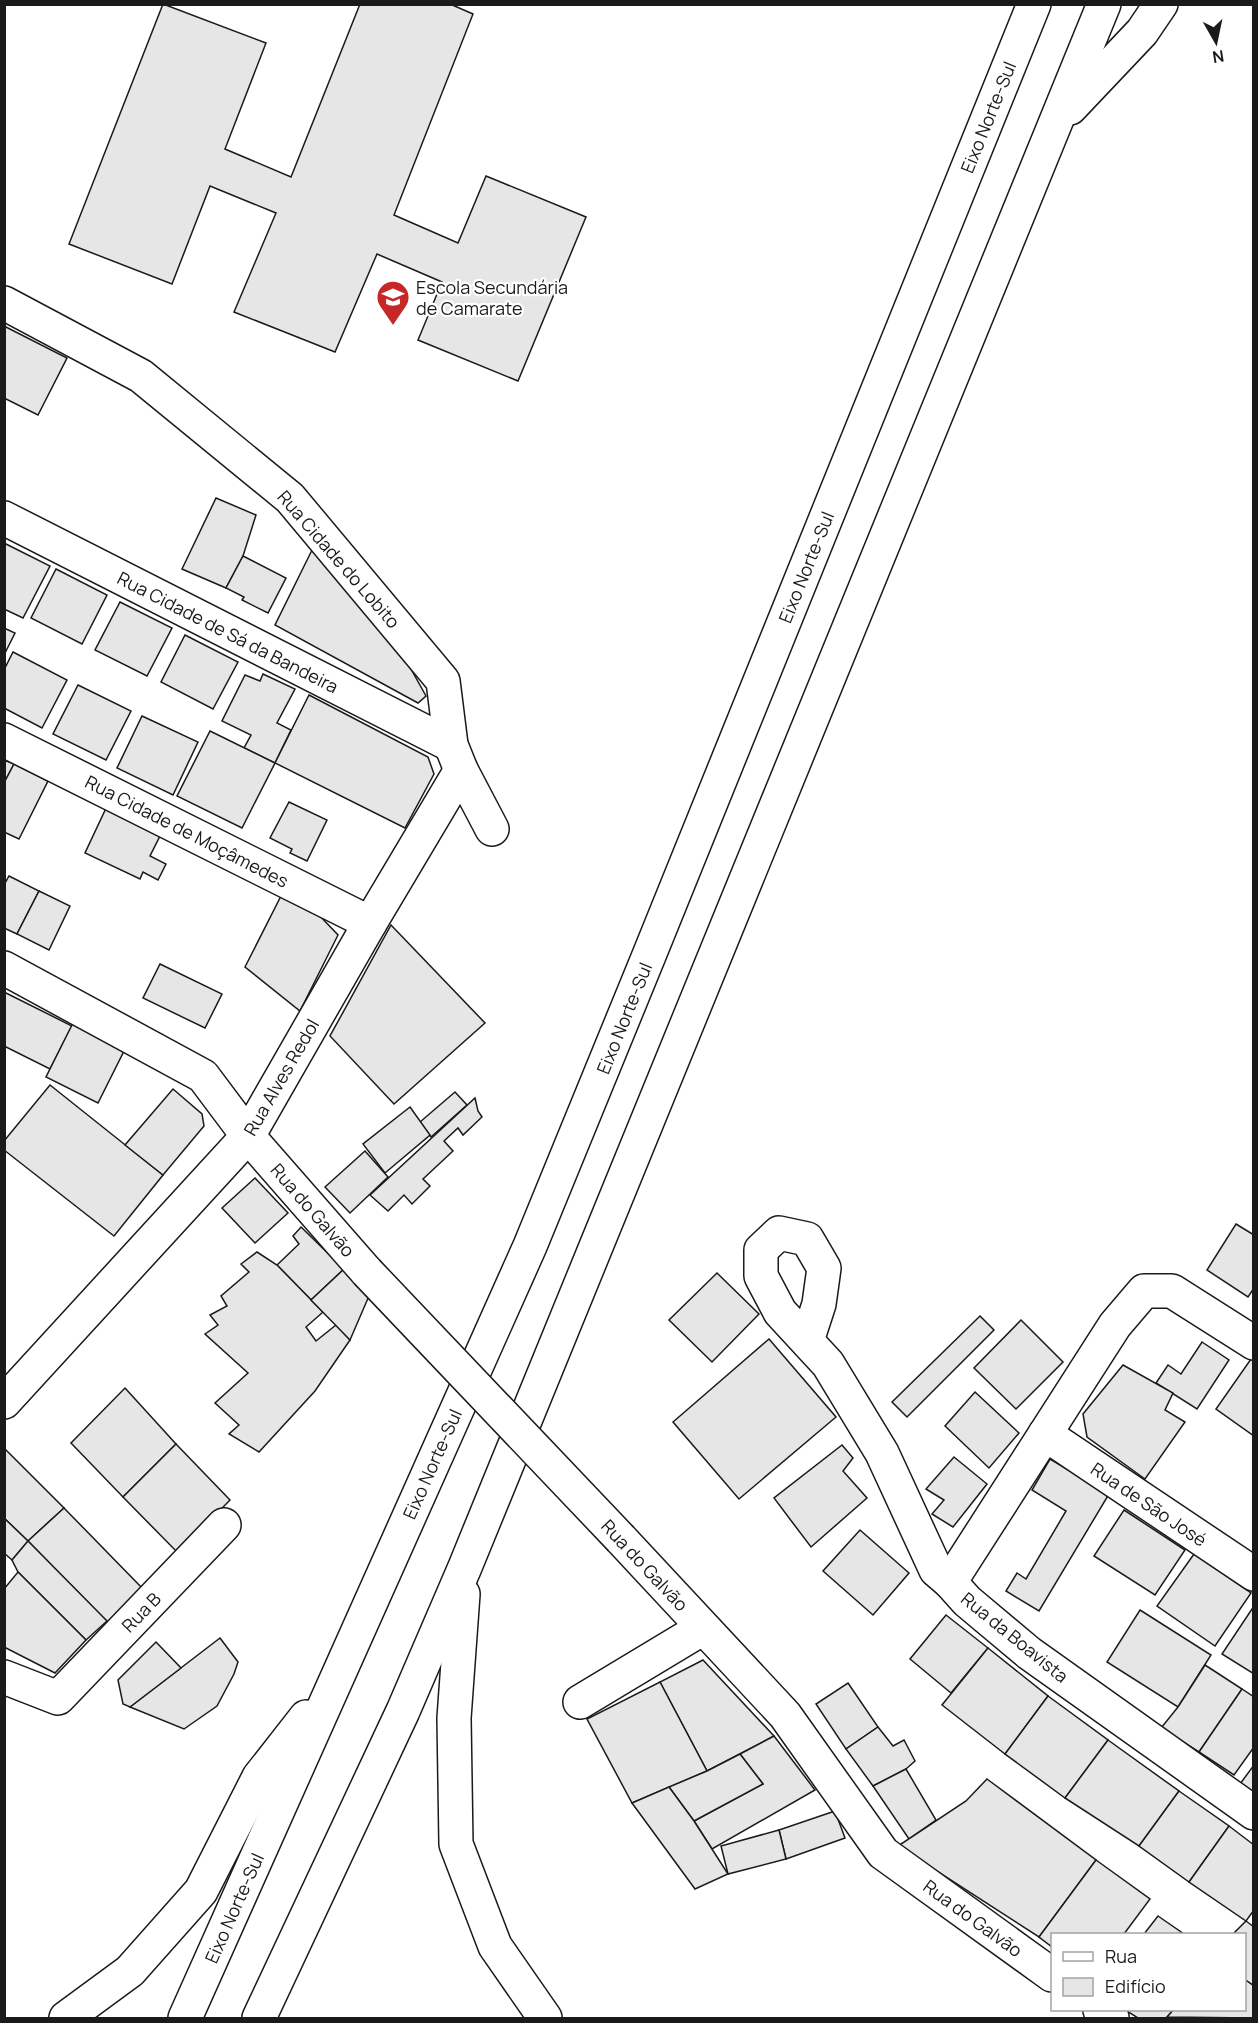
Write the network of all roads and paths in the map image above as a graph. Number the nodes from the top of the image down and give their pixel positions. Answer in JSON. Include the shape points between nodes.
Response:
{"nodes":[{"id":1,"x":1034,"y":4,"type":"edge"},
{"id":2,"x":1104,"y":4,"type":"edge"},
{"id":3,"x":1161,"y":4,"type":"edge"},
{"id":4,"x":1057,"y":123,"type":"junction"},
{"id":5,"x":4,"y":303,"type":"edge"},
{"id":6,"x":4,"y":518,"type":"edge"},
{"id":7,"x":4,"y":740,"type":"edge"},
{"id":8,"x":456,"y":757,"type":"junction"},
{"id":9,"x":492,"y":829,"type":"dead end"},
{"id":10,"x":370,"y":922,"type":"junction"},
{"id":11,"x":4,"y":968,"type":"edge"},
{"id":12,"x":248,"y":1136,"type":"junction"},
{"id":13,"x":807,"y":1341,"type":"dead end"},
{"id":14,"x":1254,"y":1343,"type":"edge"},
{"id":15,"x":4,"y":1402,"type":"edge"},
{"id":16,"x":1046,"y":1434,"type":"junction"},
{"id":17,"x":224,"y":1525,"type":"dead end"},
{"id":18,"x":465,"y":1567,"type":"junction"},
{"id":19,"x":1254,"y":1574,"type":"edge"},
{"id":20,"x":950,"y":1582,"type":"junction"},
{"id":21,"x":704,"y":1628,"type":"junction"},
{"id":22,"x":4,"y":1677,"type":"edge"},
{"id":23,"x":336,"y":1680,"type":"junction"},
{"id":24,"x":580,"y":1702,"type":"dead end"},
{"id":25,"x":1254,"y":1813,"type":"edge"},
{"id":26,"x":1051,"y":1974,"type":"edge"},
{"id":27,"x":66,"y":2019,"type":"edge"},
{"id":28,"x":184,"y":2019,"type":"edge"},
{"id":29,"x":259,"y":2019,"type":"edge"},
{"id":30,"x":545,"y":2019,"type":"edge"}],
"edges":[{"from":1,"to":23,"type":"main road","name":"Eixo Norte-Sul","via":[[530,1246]]},
{"from":2,"to":4,"type":"main road"},
{"from":3,"to":4,"type":"main road","via":[[1142,32]]},
{"from":4,"to":18,"type":"main road"},
{"from":5,"to":8,"type":"main road","name":"Rua Cidade do Lobito","via":[[141,376],[290,498],[443,681]]},
{"from":6,"to":8,"type":"main road","name":"Rua Cidade de Sá da Bandeira"},
{"from":7,"to":10,"type":"main road","name":"Rua Cidade de Moçâmedes"},
{"from":8,"to":9,"type":"main road","name":"Rua Cidade do Lobito"},
{"from":8,"to":10,"type":"main road","name":"Rua Alves Redol"},
{"from":10,"to":12,"type":"main road","name":"Rua Alves Redol"},
{"from":11,"to":12,"type":"main road","name":"Rua do Galvão","via":[[203,1076]]},
{"from":12,"to":15,"type":"main road","name":"Rua Alves Redol"},
{"from":12,"to":21,"type":"main road","name":"Rua do Galvão","bridge":true,"via":[[367,1272]]},
{"from":13,"to":20,"type":"main road","name":"Rua da Boavista","via":[[828,1364],[882,1453],[936,1570]]},
{"from":14,"to":16,"type":"main road","via":[[1172,1291],[1144,1291],[1115,1325]]},
{"from":16,"to":19,"type":"main road","name":"Rua de São José"},
{"from":16,"to":20,"type":"main road"},
{"from":17,"to":22,"type":"main road","name":"Rua B","via":[[58,1698]]},
{"from":18,"to":29,"type":"main road","via":[[404,1711]]},
{"from":18,"to":30,"type":"main road","via":[[454,1718],[456,1844],[495,1946]]},
{"from":20,"to":25,"type":"main road","name":"Rua da Boavista","via":[[1029,1653]]},
{"from":21,"to":24,"type":"main road"},
{"from":21,"to":26,"type":"main road","name":"Rua do Galvão","via":[[785,1715],[883,1853]]},
{"from":23,"to":27,"type":"main road","via":[[259,1777],[201,1892],[130,1971]]},
{"from":23,"to":28,"type":"main road","name":"Eixo Norte-Sul"}]}
